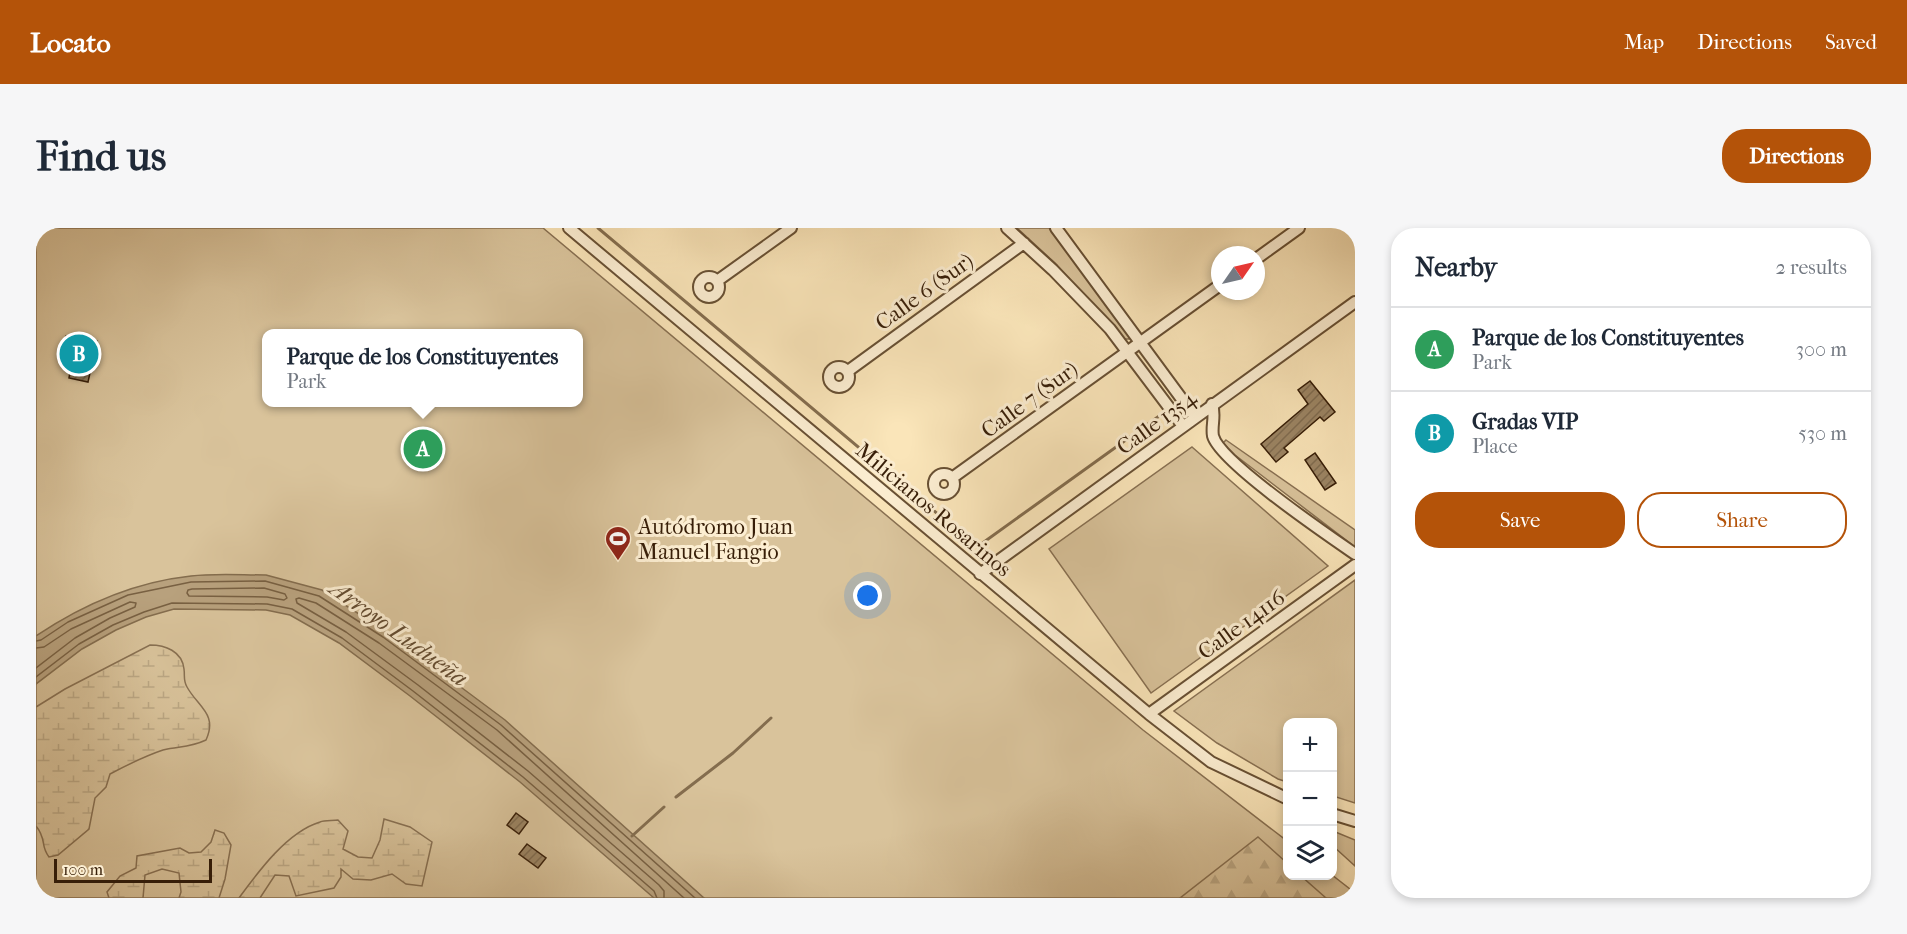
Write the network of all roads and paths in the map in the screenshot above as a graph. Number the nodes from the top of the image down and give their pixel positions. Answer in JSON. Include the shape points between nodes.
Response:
{"nodes":[{"id":1,"x":569,"y":228,"type":"edge"},
{"id":2,"x":791,"y":228,"type":"edge"},
{"id":3,"x":1007,"y":228,"type":"edge"},
{"id":4,"x":1056,"y":228,"type":"edge"},
{"id":5,"x":1299,"y":228,"type":"edge"},
{"id":6,"x":1024,"y":243,"type":"junction"},
{"id":7,"x":1265,"y":253,"type":"edge"},
{"id":8,"x":717,"y":281,"type":"dead end"},
{"id":9,"x":1211,"y":292,"type":"edge"},
{"id":10,"x":1355,"y":302,"type":"edge"},
{"id":11,"x":1140,"y":343,"type":"junction"},
{"id":12,"x":1128,"y":351,"type":"junction"},
{"id":13,"x":848,"y":371,"type":"dead end"},
{"id":14,"x":1212,"y":404,"type":"junction"},
{"id":15,"x":1195,"y":417,"type":"junction"},
{"id":16,"x":1184,"y":426,"type":"junction"},
{"id":17,"x":952,"y":478,"type":"dead end"},
{"id":18,"x":1355,"y":554,"type":"edge"},
{"id":19,"x":1355,"y":565,"type":"edge"},
{"id":20,"x":980,"y":574,"type":"junction"},
{"id":21,"x":1149,"y":714,"type":"junction"},
{"id":22,"x":1283,"y":797,"type":"edge"},
{"id":23,"x":1337,"y":816,"type":"edge"},
{"id":24,"x":1355,"y":821,"type":"edge"}],
"edges":[{"from":1,"to":20,"type":"street","name":"Milicianos Rosarinos"},
{"from":2,"to":8,"type":"street"},
{"from":3,"to":6,"type":"street"},
{"from":4,"to":11,"type":"street"},
{"from":5,"to":7,"type":"street"},
{"from":6,"to":12,"type":"street"},
{"from":6,"to":13,"type":"street","name":"Calle 6 (Sur)"},
{"from":9,"to":11,"type":"street","name":"Calle 7 (Sur)"},
{"from":10,"to":14,"type":"street","name":"Calle 1354"},
{"from":11,"to":12,"type":"street","name":"Calle 7 (Sur)"},
{"from":11,"to":15,"type":"street"},
{"from":12,"to":16,"type":"street"},
{"from":12,"to":17,"type":"street","name":"Calle 7 (Sur)"},
{"from":14,"to":15,"type":"street","name":"Calle 1354"},
{"from":14,"to":18,"type":"street","via":[[1213,436],[1222,452],[1264,488]]},
{"from":15,"to":16,"type":"street","name":"Calle 1354"},
{"from":16,"to":20,"type":"street","name":"Calle 1354"},
{"from":19,"to":21,"type":"street","name":"Calle 14116"},
{"from":20,"to":21,"type":"street","name":"Milicianos Rosarinos"},
{"from":21,"to":22,"type":"street","name":"Milicianos Rosarinos","via":[[1211,762]]},
{"from":23,"to":24,"type":"street"}]}
